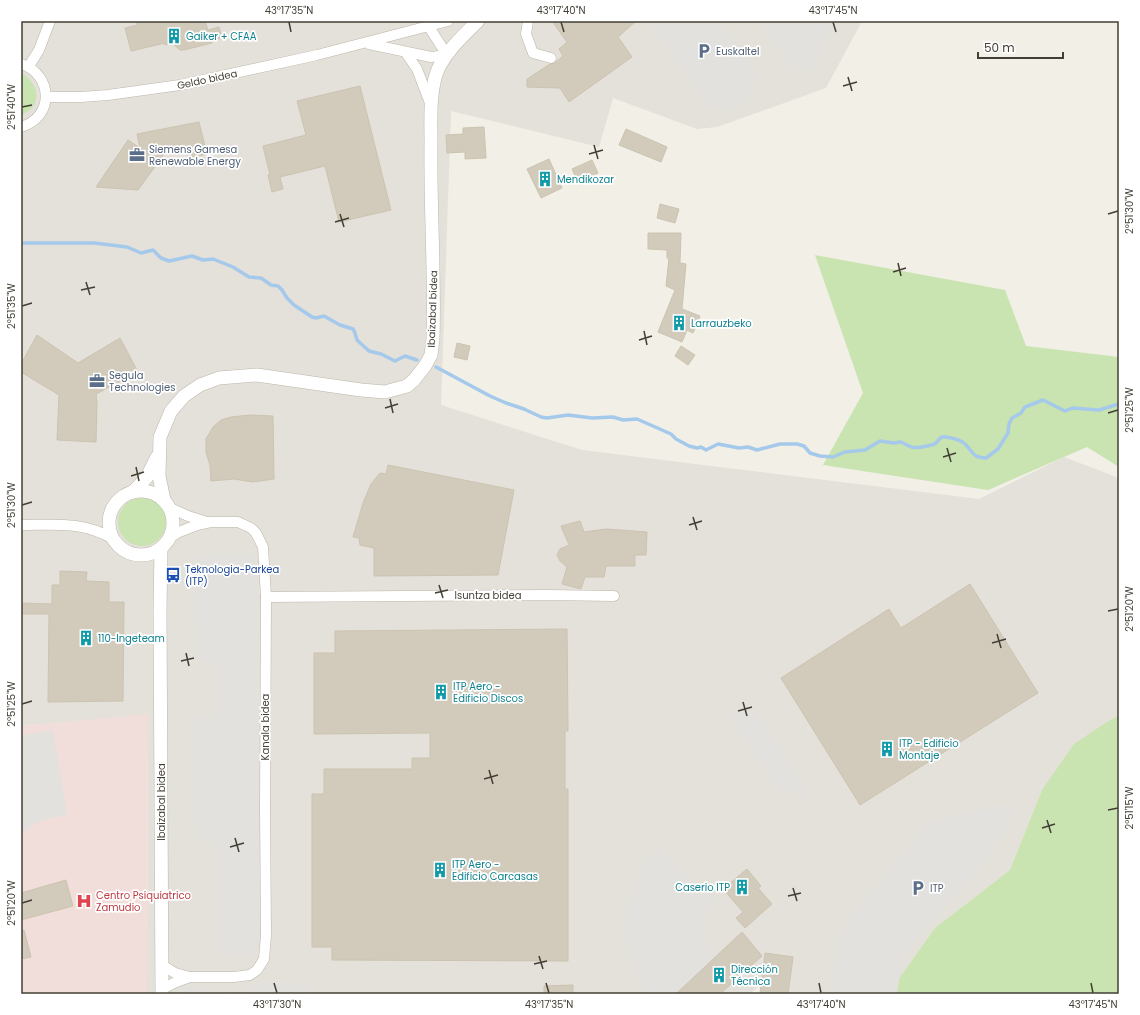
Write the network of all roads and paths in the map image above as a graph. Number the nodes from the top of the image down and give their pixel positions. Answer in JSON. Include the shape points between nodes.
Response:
{"nodes":[{"id":1,"x":50,"y":21,"type":"edge"},
{"id":2,"x":448,"y":21,"type":"edge"},
{"id":3,"x":478,"y":21,"type":"edge"},
{"id":4,"x":528,"y":21,"type":"edge"},
{"id":5,"x":429,"y":27,"type":"junction"},
{"id":6,"x":365,"y":44,"type":"junction"},
{"id":7,"x":406,"y":53,"type":"junction"},
{"id":8,"x":447,"y":55,"type":"junction"},
{"id":9,"x":551,"y":58,"type":"dead end"},
{"id":10,"x":25,"y":65,"type":"edge"},
{"id":11,"x":46,"y":97,"type":"junction"},
{"id":12,"x":431,"y":106,"type":"junction"},
{"id":13,"x":21,"y":127,"type":"edge"},
{"id":14,"x":159,"y":451,"type":"junction"},
{"id":15,"x":133,"y":492,"type":"junction"},
{"id":16,"x":167,"y":504,"type":"junction"},
{"id":17,"x":211,"y":522,"type":"junction"},
{"id":18,"x":21,"y":526,"type":"edge"},
{"id":19,"x":171,"y":537,"type":"junction"},
{"id":20,"x":113,"y":539,"type":"junction"},
{"id":21,"x":161,"y":549,"type":"junction"},
{"id":22,"x":614,"y":596,"type":"dead end"},
{"id":23,"x":266,"y":597,"type":"junction"},
{"id":24,"x":162,"y":965,"type":"junction"},
{"id":25,"x":190,"y":977,"type":"junction"},
{"id":26,"x":162,"y":992,"type":"edge"}],
"edges":[{"from":1,"to":10,"type":"street","via":[[39,50]]},
{"from":2,"to":5,"type":"street","name":"Geldo bidea"},
{"from":3,"to":8,"type":"street","name":"Ibaizabal bidea","via":[[452,46]]},
{"from":4,"to":9,"type":"street","via":[[526,34],[533,53]]},
{"from":5,"to":6,"type":"street","name":"Geldo bidea"},
{"from":5,"to":8,"type":"street"},
{"from":6,"to":7,"type":"street"},
{"from":6,"to":11,"type":"street","name":"Geldo bidea","via":[[180,85],[108,96]]},
{"from":7,"to":8,"type":"street","via":[[431,57]]},
{"from":7,"to":12,"type":"street","via":[[417,69]]},
{"from":8,"to":12,"type":"street","name":"Ibaizabal bidea","via":[[434,81]]},
{"from":10,"to":11,"type":"street","via":[[42,79],[46,87]]},
{"from":11,"to":13,"type":"street","via":[[40,115]]},
{"from":12,"to":14,"type":"street","name":"Ibaizabal bidea","via":[[433,339],[431,355],[414,380],[400,389],[385,392],[256,376],[220,378],[184,396],[171,411],[160,437]]},
{"from":14,"to":15,"type":"street","name":"Ibaizabal bidea","via":[[152,469]]},
{"from":14,"to":16,"type":"street","name":"Ibaizabal bidea","via":[[159,476]]},
{"from":15,"to":16,"type":"street","via":[[155,494]]},
{"from":15,"to":20,"type":"street","via":[[117,502],[112,510],[109,519]]},
{"from":16,"to":17,"type":"street","name":"Kanala bidea","via":[[188,516]]},
{"from":16,"to":19,"type":"street","via":[[173,518],[174,528]]},
{"from":17,"to":19,"type":"street","name":"Kanala bidea","via":[[188,528]]},
{"from":17,"to":23,"type":"street","name":"Kanala bidea","via":[[238,522],[256,533],[263,546]]},
{"from":18,"to":20,"type":"street","via":[[81,526],[94,529]]},
{"from":19,"to":21,"type":"street"},
{"from":20,"to":21,"type":"street","via":[[120,547],[140,556]]},
{"from":21,"to":24,"type":"street","name":"Ibaizabal bidea"},
{"from":22,"to":23,"type":"street","name":"Isuntza bidea"},
{"from":23,"to":25,"type":"street","name":"Kanala bidea","via":[[264,959],[258,970],[250,975]]},
{"from":24,"to":25,"type":"street","via":[[175,973]]},
{"from":24,"to":26,"type":"street","name":"Ibaizabal bidea"},
{"from":25,"to":26,"type":"street","via":[[176,982]]}]}
